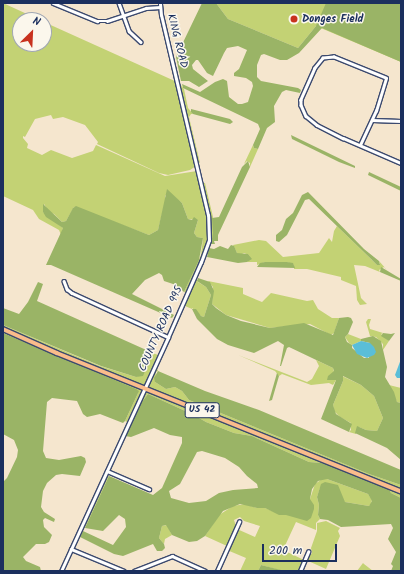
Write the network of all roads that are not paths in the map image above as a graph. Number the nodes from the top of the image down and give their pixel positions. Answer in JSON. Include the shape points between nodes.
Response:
{"nodes":[{"id":1,"x":53,"y":3,"type":"edge"},
{"id":2,"x":119,"y":3,"type":"edge"},
{"id":3,"x":160,"y":5,"type":"edge"},
{"id":4,"x":123,"y":16,"type":"junction"},
{"id":5,"x":141,"y":42,"type":"dead end"},
{"id":6,"x":179,"y":83,"type":"joint"},
{"id":7,"x":372,"y":120,"type":"junction"},
{"id":8,"x":401,"y":120,"type":"edge"},
{"id":9,"x":360,"y":145,"type":"junction"},
{"id":10,"x":401,"y":164,"type":"edge"},
{"id":11,"x":64,"y":281,"type":"dead end"},
{"id":12,"x":3,"y":329,"type":"edge"},
{"id":13,"x":168,"y":337,"type":"junction"},
{"id":14,"x":145,"y":388,"type":"junction"},
{"id":15,"x":107,"y":471,"type":"junction"},
{"id":16,"x":148,"y":489,"type":"dead end"},
{"id":17,"x":401,"y":491,"type":"edge"},
{"id":18,"x":239,"y":522,"type":"dead end"},
{"id":19,"x":71,"y":549,"type":"junction"},
{"id":20,"x":308,"y":552,"type":"dead end"},
{"id":21,"x":61,"y":571,"type":"edge"},
{"id":22,"x":124,"y":571,"type":"edge"},
{"id":23,"x":134,"y":571,"type":"edge"},
{"id":24,"x":204,"y":571,"type":"edge"},
{"id":25,"x":217,"y":571,"type":"edge"},
{"id":26,"x":300,"y":571,"type":"edge"}],
"edges":[{"from":1,"to":4,"type":"street","via":[[93,21],[107,21]]},
{"from":2,"to":4,"type":"street"},
{"from":3,"to":4,"type":"street"},
{"from":3,"to":6,"type":"street","name":"KING ROAD"},
{"from":4,"to":5,"type":"street","via":[[129,31]]},
{"from":6,"to":13,"type":"street","name":"COUNTY ROAD 995","via":[[210,234],[204,255]]},
{"from":7,"to":8,"type":"street"},
{"from":7,"to":9,"type":"street"},
{"from":7,"to":9,"type":"street","via":[[386,78],[341,59],[321,59],[302,98],[301,105],[305,114],[317,125]]},
{"from":9,"to":10,"type":"street"},
{"from":11,"to":13,"type":"street","via":[[72,293]]},
{"from":12,"to":14,"type":"main road","number":"US 42"},
{"from":13,"to":14,"type":"street","name":"COUNTY ROAD 995"},
{"from":14,"to":15,"type":"street","name":"COUNTY ROAD 995"},
{"from":14,"to":17,"type":"main road","number":"US 42"},
{"from":15,"to":16,"type":"street"},
{"from":15,"to":19,"type":"street","name":"COUNTY ROAD 995"},
{"from":18,"to":25,"type":"street"},
{"from":19,"to":21,"type":"street","name":"COUNTY ROAD 995"},
{"from":19,"to":22,"type":"street"},
{"from":20,"to":26,"type":"street"},
{"from":23,"to":24,"type":"street","via":[[172,556]]}]}
